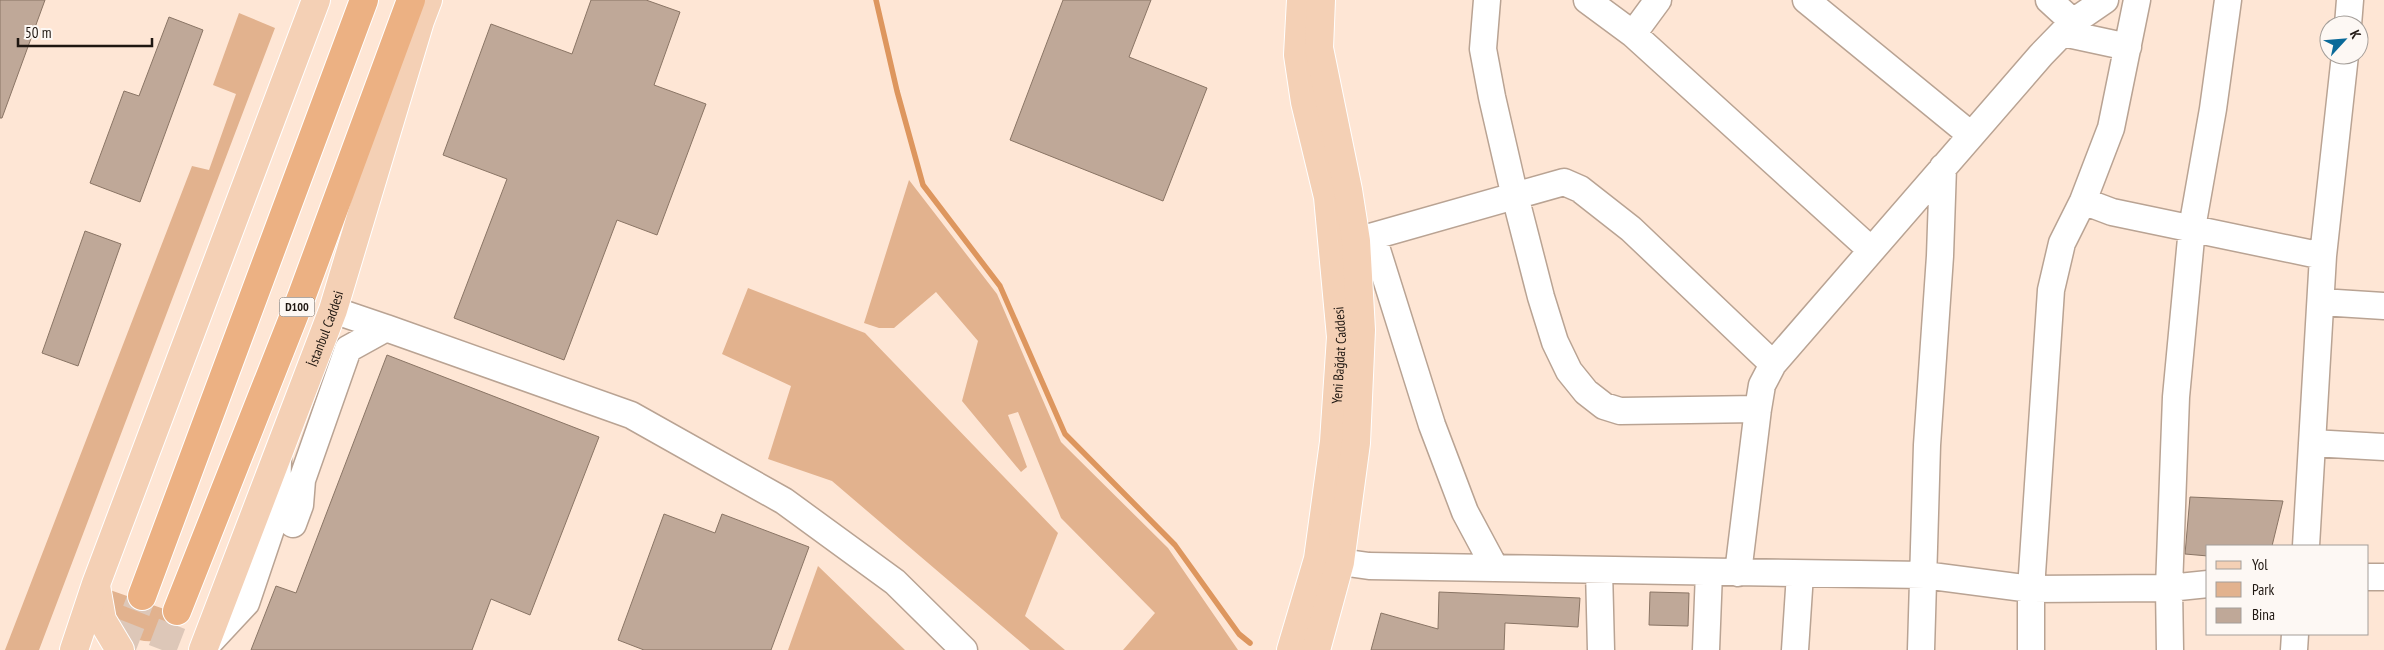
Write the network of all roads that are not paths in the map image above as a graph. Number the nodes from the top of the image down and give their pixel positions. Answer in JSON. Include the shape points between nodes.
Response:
{"nodes":[{"id":1,"x":316,"y":0,"type":"edge"},
{"id":2,"x":364,"y":0,"type":"edge"},
{"id":3,"x":411,"y":0,"type":"edge"},
{"id":4,"x":428,"y":0,"type":"edge"},
{"id":5,"x":1301,"y":0,"type":"edge"},
{"id":6,"x":1321,"y":0,"type":"edge"},
{"id":7,"x":1487,"y":0,"type":"edge"},
{"id":8,"x":1587,"y":0,"type":"edge"},
{"id":9,"x":1658,"y":0,"type":"edge"},
{"id":10,"x":1806,"y":0,"type":"edge"},
{"id":11,"x":2049,"y":0,"type":"edge"},
{"id":12,"x":2105,"y":0,"type":"edge"},
{"id":13,"x":2137,"y":0,"type":"edge"},
{"id":14,"x":2228,"y":0,"type":"edge"},
{"id":15,"x":2350,"y":0,"type":"edge"},
{"id":16,"x":2349,"y":15,"type":"edge"},
{"id":17,"x":2068,"y":28,"type":"junction"},
{"id":18,"x":1633,"y":34,"type":"junction"},
{"id":19,"x":2128,"y":47,"type":"junction"},
{"id":20,"x":2343,"y":65,"type":"edge"},
{"id":21,"x":1971,"y":135,"type":"junction"},
{"id":22,"x":1943,"y":167,"type":"junction"},
{"id":23,"x":1514,"y":195,"type":"junction"},
{"id":24,"x":2083,"y":201,"type":"junction"},
{"id":25,"x":2192,"y":228,"type":"junction"},
{"id":26,"x":1364,"y":239,"type":"junction"},
{"id":27,"x":1871,"y":250,"type":"junction"},
{"id":28,"x":2324,"y":256,"type":"junction"},
{"id":29,"x":2320,"y":302,"type":"junction"},
{"id":30,"x":2384,"y":306,"type":"edge"},
{"id":31,"x":333,"y":310,"type":"junction"},
{"id":32,"x":386,"y":328,"type":"junction"},
{"id":33,"x":1773,"y":364,"type":"junction"},
{"id":34,"x":1758,"y":409,"type":"junction"},
{"id":35,"x":2312,"y":443,"type":"junction"},
{"id":36,"x":2384,"y":447,"type":"edge"},
{"id":37,"x":293,"y":524,"type":"dead end"},
{"id":38,"x":2306,"y":545,"type":"edge"},
{"id":39,"x":1329,"y":560,"type":"junction"},
{"id":40,"x":1495,"y":568,"type":"junction"},
{"id":41,"x":1599,"y":570,"type":"junction"},
{"id":42,"x":1708,"y":572,"type":"junction"},
{"id":43,"x":1738,"y":573,"type":"junction"},
{"id":44,"x":1800,"y":574,"type":"junction"},
{"id":45,"x":1924,"y":575,"type":"junction"},
{"id":46,"x":2369,"y":577,"type":"edge"},
{"id":47,"x":2384,"y":577,"type":"edge"},
{"id":48,"x":96,"y":584,"type":"junction"},
{"id":49,"x":2206,"y":584,"type":"edge"},
{"id":50,"x":2169,"y":588,"type":"junction"},
{"id":51,"x":2030,"y":590,"type":"junction"},
{"id":52,"x":142,"y":596,"type":"tunnel mouth"},
{"id":53,"x":177,"y":611,"type":"tunnel mouth"},
{"id":54,"x":2294,"y":635,"type":"edge"},
{"id":55,"x":202,"y":644,"type":"edge"},
{"id":56,"x":1310,"y":648,"type":"edge"},
{"id":57,"x":74,"y":650,"type":"edge"},
{"id":58,"x":120,"y":650,"type":"edge"},
{"id":59,"x":964,"y":650,"type":"edge"},
{"id":60,"x":1601,"y":650,"type":"edge"},
{"id":61,"x":1706,"y":650,"type":"edge"},
{"id":62,"x":1795,"y":650,"type":"edge"},
{"id":63,"x":1921,"y":650,"type":"edge"},
{"id":64,"x":2031,"y":650,"type":"edge"},
{"id":65,"x":2170,"y":650,"type":"edge"},
{"id":66,"x":2294,"y":650,"type":"edge"}],
"edges":[{"from":1,"to":48,"type":"main road"},
{"from":2,"to":52,"type":"highway"},
{"from":3,"to":53,"type":"highway","name":"D100","number":"D100","via":[[301,298]]},
{"from":4,"to":31,"type":"main road","name":"İstanbul Caddesi"},
{"from":5,"to":39,"type":"main road","name":"Yeni Bağdat Caddesi","via":[[1298,55],[1305,102],[1328,197],[1341,337]]},
{"from":6,"to":26,"type":"main road","name":"Yeni Bağdat Caddesi","via":[[1319,48],[1348,190]]},
{"from":7,"to":23,"type":"street","via":[[1483,49]]},
{"from":8,"to":18,"type":"street"},
{"from":9,"to":18,"type":"street"},
{"from":10,"to":21,"type":"street"},
{"from":11,"to":17,"type":"street"},
{"from":12,"to":17,"type":"street"},
{"from":13,"to":19,"type":"street"},
{"from":14,"to":25,"type":"street"},
{"from":15,"to":16,"type":"street"},
{"from":17,"to":19,"type":"street"},
{"from":17,"to":21,"type":"street"},
{"from":18,"to":27,"type":"street"},
{"from":19,"to":24,"type":"street","via":[[2112,128]]},
{"from":20,"to":28,"type":"street"},
{"from":21,"to":22,"type":"street"},
{"from":22,"to":27,"type":"street"},
{"from":22,"to":45,"type":"street","via":[[1927,445]]},
{"from":23,"to":26,"type":"street"},
{"from":23,"to":33,"type":"street","via":[[1564,182],[1580,189],[1631,229]]},
{"from":23,"to":34,"type":"street","via":[[1555,342],[1569,371],[1586,392],[1604,406],[1620,411]]},
{"from":24,"to":25,"type":"street","via":[[2112,212]]},
{"from":24,"to":51,"type":"street","via":[[2062,243],[2051,290]]},
{"from":25,"to":28,"type":"street"},
{"from":25,"to":50,"type":"street","via":[[2176,397]]},
{"from":26,"to":39,"type":"main road","name":"Yeni Bağdat Caddesi","via":[[1357,433]]},
{"from":26,"to":40,"type":"street","via":[[1465,512]]},
{"from":27,"to":33,"type":"street"},
{"from":28,"to":29,"type":"street"},
{"from":29,"to":30,"type":"street"},
{"from":29,"to":35,"type":"street"},
{"from":31,"to":32,"type":"street"},
{"from":31,"to":55,"type":"main road","name":"İstanbul Caddesi"},
{"from":32,"to":37,"type":"street","via":[[348,349],[302,480],[300,505]]},
{"from":32,"to":59,"type":"street","via":[[631,415],[784,501],[895,582]]},
{"from":33,"to":34,"type":"street","via":[[1762,385]]},
{"from":34,"to":43,"type":"street"},
{"from":35,"to":36,"type":"street"},
{"from":35,"to":38,"type":"street"},
{"from":39,"to":40,"type":"street","via":[[1369,566]]},
{"from":39,"to":56,"type":"main road","name":"Yeni Bağdat Caddesi"},
{"from":40,"to":41,"type":"street"},
{"from":41,"to":42,"type":"street"},
{"from":41,"to":60,"type":"street"},
{"from":42,"to":43,"type":"street"},
{"from":42,"to":61,"type":"street"},
{"from":43,"to":44,"type":"street"},
{"from":44,"to":45,"type":"street"},
{"from":44,"to":62,"type":"street"},
{"from":45,"to":51,"type":"street"},
{"from":45,"to":63,"type":"street"},
{"from":46,"to":47,"type":"street"},
{"from":48,"to":57,"type":"main road"},
{"from":48,"to":58,"type":"main road","via":[[102,620]]},
{"from":49,"to":50,"type":"street"},
{"from":50,"to":51,"type":"street"},
{"from":50,"to":65,"type":"street"},
{"from":51,"to":64,"type":"street"},
{"from":54,"to":66,"type":"street"}]}
